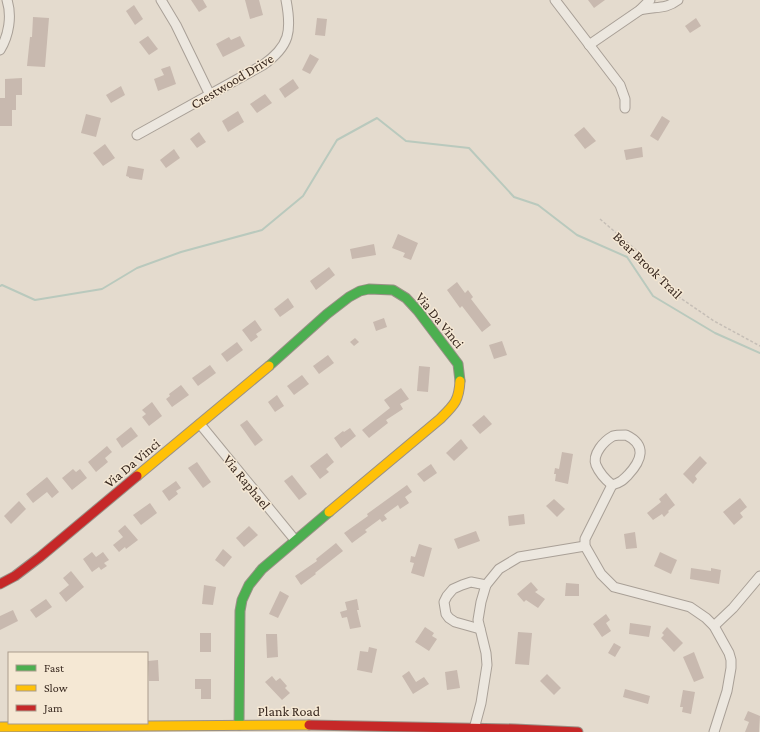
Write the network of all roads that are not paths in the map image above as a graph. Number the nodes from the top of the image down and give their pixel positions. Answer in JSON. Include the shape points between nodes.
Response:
{"nodes":[{"id":1,"x":7,"y":0,"type":"edge"},
{"id":2,"x":161,"y":0,"type":"edge"},
{"id":3,"x":286,"y":0,"type":"edge"},
{"id":4,"x":555,"y":0,"type":"edge"},
{"id":5,"x":650,"y":0,"type":"edge"},
{"id":6,"x":678,"y":0,"type":"edge"},
{"id":7,"x":640,"y":10,"type":"junction"},
{"id":8,"x":589,"y":45,"type":"junction"},
{"id":9,"x":0,"y":50,"type":"edge"},
{"id":10,"x":210,"y":95,"type":"junction"},
{"id":11,"x":626,"y":108,"type":"dead end"},
{"id":12,"x":137,"y":135,"type":"dead end"},
{"id":13,"x":200,"y":424,"type":"junction"},
{"id":14,"x":612,"y":485,"type":"junction"},
{"id":15,"x":295,"y":540,"type":"junction"},
{"id":16,"x":585,"y":546,"type":"junction"},
{"id":17,"x":760,"y":576,"type":"edge"},
{"id":18,"x":0,"y":584,"type":"edge"},
{"id":19,"x":486,"y":585,"type":"junction"},
{"id":20,"x":714,"y":626,"type":"junction"},
{"id":21,"x":480,"y":629,"type":"junction"},
{"id":22,"x":239,"y":725,"type":"junction"},
{"id":23,"x":0,"y":726,"type":"edge"},
{"id":24,"x":474,"y":730,"type":"junction"},
{"id":25,"x":578,"y":732,"type":"edge"},
{"id":26,"x":714,"y":732,"type":"edge"}],
"edges":[{"from":1,"to":9,"type":"street","via":[[10,10],[9,23]]},
{"from":2,"to":10,"type":"street"},
{"from":3,"to":10,"type":"street","name":"Crestwood Drive","via":[[287,35],[282,50],[264,65]]},
{"from":4,"to":8,"type":"street"},
{"from":5,"to":7,"type":"street"},
{"from":6,"to":7,"type":"street","via":[[665,7]]},
{"from":7,"to":8,"type":"street"},
{"from":8,"to":11,"type":"street","via":[[620,85]]},
{"from":10,"to":12,"type":"street","name":"Crestwood Drive"},
{"from":13,"to":15,"type":"street","name":"Via Raphael"},
{"from":13,"to":15,"type":"street","name":"Via Da Vinci","via":[[327,314],[354,294],[369,289],[393,290],[406,298],[418,311],[458,364],[459,395],[453,406],[440,419]]},
{"from":13,"to":18,"type":"street","name":"Via Da Vinci","via":[[40,557],[16,576]]},
{"from":14,"to":14,"type":"street","via":[[619,483],[641,457],[640,448],[633,438],[626,435],[614,436],[604,442],[596,456],[595,464]]},
{"from":14,"to":16,"type":"street","via":[[585,538]]},
{"from":15,"to":22,"type":"street","name":"Via Da Vinci","via":[[262,569],[249,585],[242,600]]},
{"from":16,"to":19,"type":"street","via":[[520,557],[499,569]]},
{"from":16,"to":20,"type":"street","via":[[601,574],[614,587],[690,607]]},
{"from":17,"to":20,"type":"street","via":[[734,608]]},
{"from":19,"to":21,"type":"street","via":[[478,620]]},
{"from":19,"to":21,"type":"street","via":[[471,582],[462,585],[453,589],[444,602],[449,618]]},
{"from":20,"to":26,"type":"street","via":[[731,660],[727,692]]},
{"from":21,"to":24,"type":"street","via":[[488,665]]},
{"from":22,"to":23,"type":"street","name":"Plank Road"},
{"from":22,"to":24,"type":"street","name":"Plank Road"},
{"from":24,"to":25,"type":"street","name":"Plank Road"}]}
